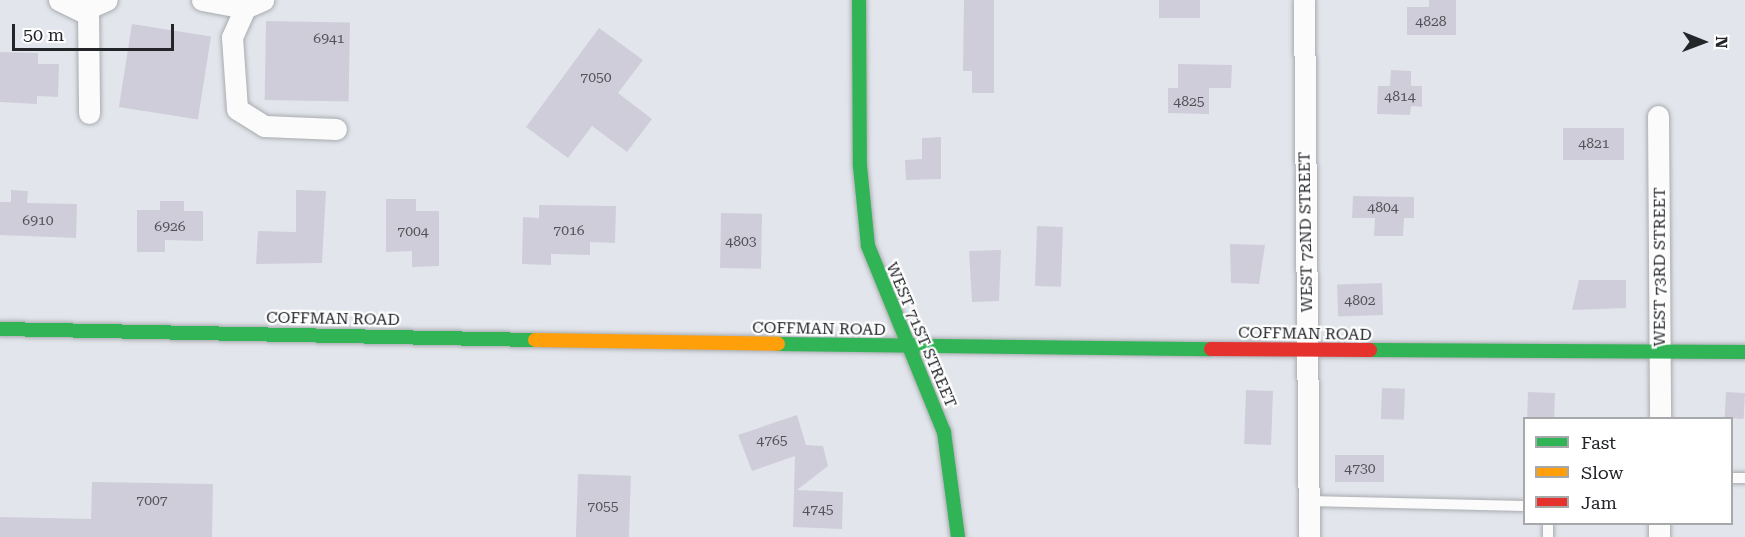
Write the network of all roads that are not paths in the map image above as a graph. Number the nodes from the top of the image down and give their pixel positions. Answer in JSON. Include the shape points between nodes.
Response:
{"nodes":[{"id":1,"x":59,"y":0,"type":"edge"},
{"id":2,"x":108,"y":0,"type":"edge"},
{"id":3,"x":202,"y":0,"type":"edge"},
{"id":4,"x":859,"y":0,"type":"edge"},
{"id":5,"x":1304,"y":0,"type":"edge"},
{"id":6,"x":254,"y":4,"type":"edge"},
{"id":7,"x":88,"y":10,"type":"junction"},
{"id":8,"x":89,"y":113,"type":"dead end"},
{"id":9,"x":1659,"y":116,"type":"dead end"},
{"id":10,"x":336,"y":129,"type":"dead end"},
{"id":11,"x":0,"y":329,"type":"edge"},
{"id":12,"x":908,"y":347,"type":"junction"},
{"id":13,"x":1308,"y":350,"type":"junction"},
{"id":14,"x":1745,"y":352,"type":"edge"},
{"id":15,"x":1660,"y":354,"type":"junction"},
{"id":16,"x":1660,"y":417,"type":"edge"},
{"id":17,"x":1308,"y":501,"type":"junction"},
{"id":18,"x":1523,"y":506,"type":"edge"},
{"id":19,"x":958,"y":537,"type":"edge"},
{"id":20,"x":1309,"y":537,"type":"edge"}],
"edges":[{"from":1,"to":7,"type":"street"},
{"from":2,"to":7,"type":"street"},
{"from":3,"to":6,"type":"street"},
{"from":4,"to":12,"type":"street","name":"WEST 71ST STREET","via":[[864,220],[874,269]]},
{"from":5,"to":13,"type":"street","name":"WEST 72ND STREET"},
{"from":6,"to":10,"type":"street","via":[[232,37],[237,108],[246,120],[264,126]]},
{"from":7,"to":8,"type":"street"},
{"from":9,"to":15,"type":"street","name":"WEST 73RD STREET"},
{"from":11,"to":12,"type":"street","name":"COFFMAN ROAD"},
{"from":12,"to":13,"type":"street","name":"COFFMAN ROAD"},
{"from":12,"to":19,"type":"street","name":"WEST 71ST STREET","via":[[944,432]]},
{"from":13,"to":15,"type":"street","name":"COFFMAN ROAD"},
{"from":13,"to":17,"type":"street","name":"WEST 72ND STREET"},
{"from":14,"to":15,"type":"street","name":"COFFMAN ROAD"},
{"from":15,"to":16,"type":"street","name":"WEST 73RD STREET"},
{"from":17,"to":18,"type":"lane"},
{"from":17,"to":20,"type":"street","name":"WEST 72ND STREET"}]}
